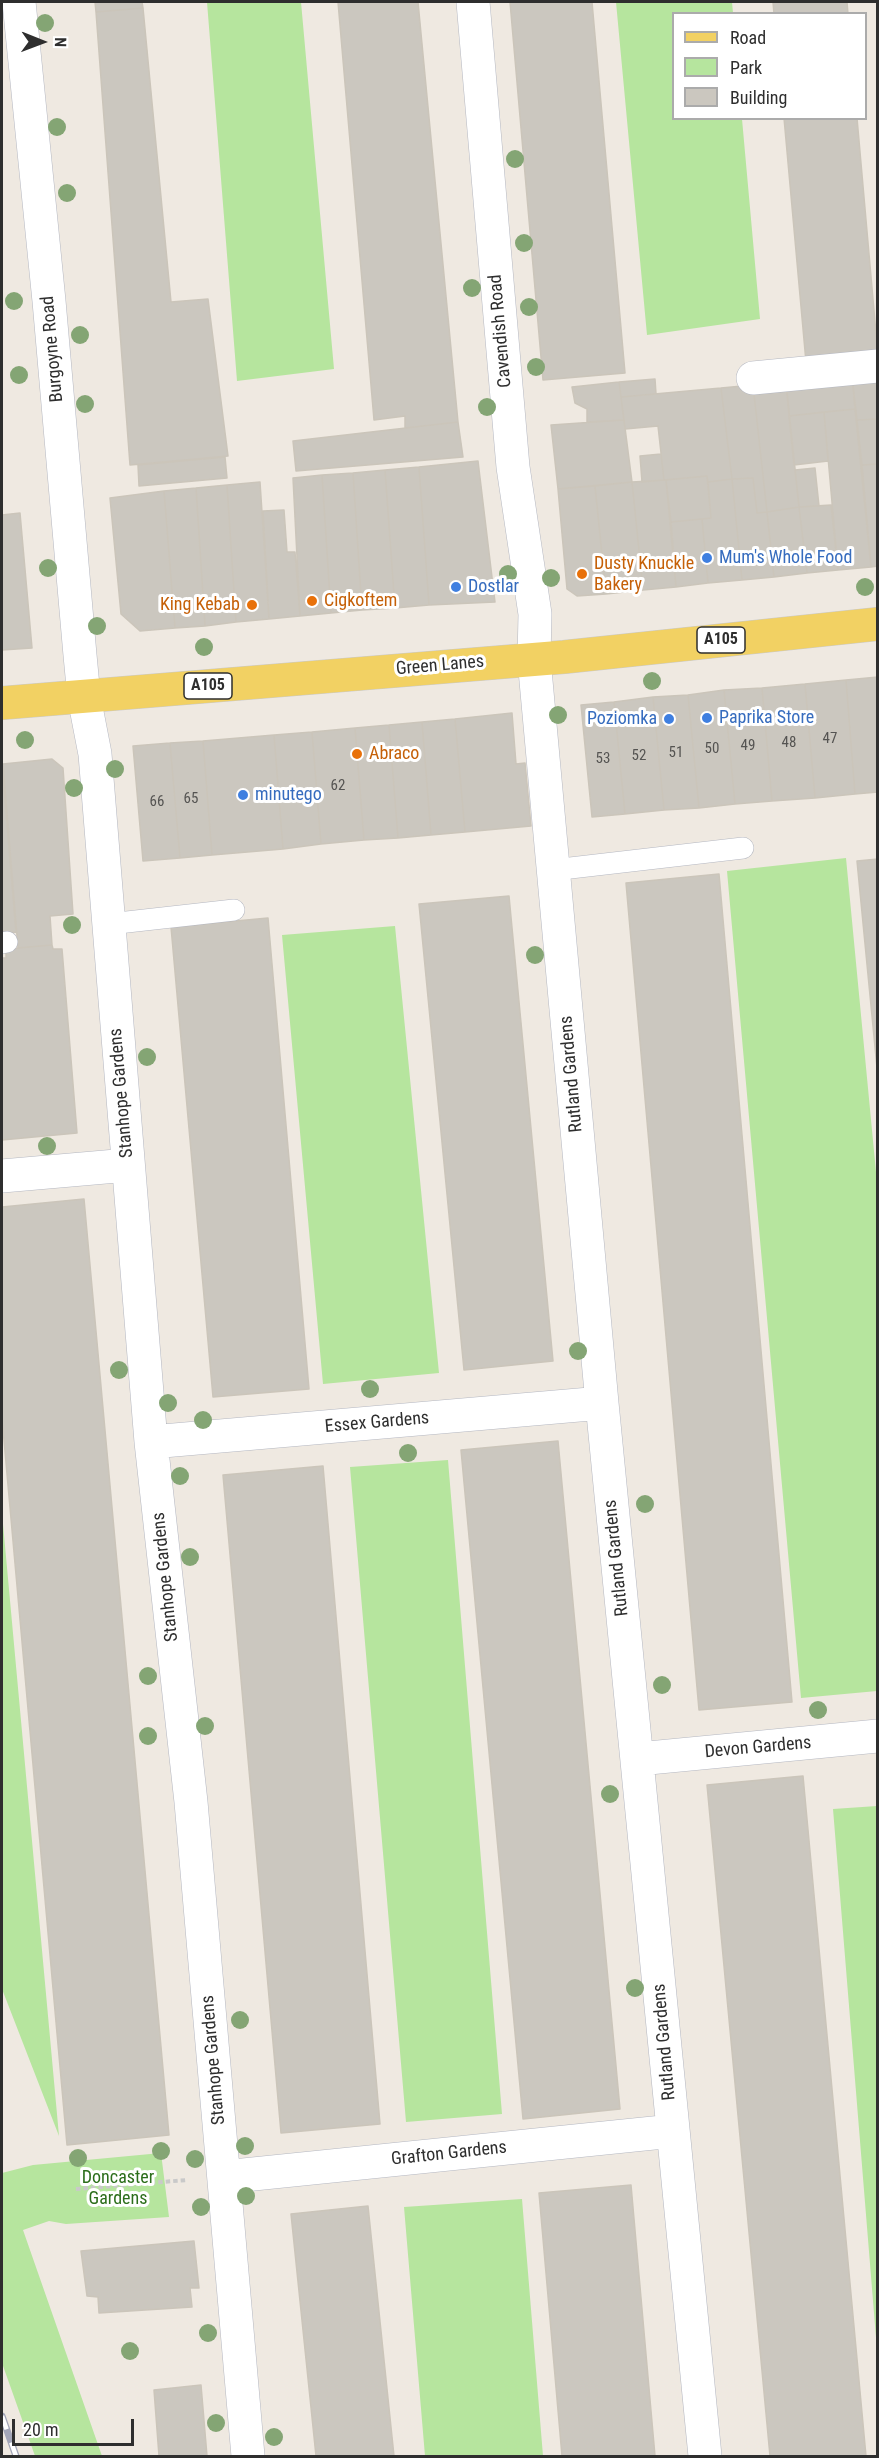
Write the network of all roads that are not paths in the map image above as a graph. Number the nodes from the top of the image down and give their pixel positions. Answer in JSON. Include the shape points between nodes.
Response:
{"nodes":[{"id":1,"x":19,"y":2,"type":"edge"},
{"id":2,"x":472,"y":2,"type":"edge"},
{"id":3,"x":878,"y":366,"type":"edge"},
{"id":4,"x":753,"y":378,"type":"dead end"},
{"id":5,"x":878,"y":624,"type":"edge"},
{"id":6,"x":534,"y":659,"type":"junction"},
{"id":7,"x":84,"y":697,"type":"junction"},
{"id":8,"x":2,"y":703,"type":"edge"},
{"id":9,"x":743,"y":848,"type":"dead end"},
{"id":10,"x":553,"y":870,"type":"junction"},
{"id":11,"x":234,"y":910,"type":"dead end"},
{"id":12,"x":109,"y":924,"type":"junction"},
{"id":13,"x":128,"y":1165,"type":"junction"},
{"id":14,"x":2,"y":1176,"type":"edge"},
{"id":15,"x":602,"y":1403,"type":"junction"},
{"id":16,"x":152,"y":1442,"type":"junction"},
{"id":17,"x":878,"y":1736,"type":"edge"},
{"id":18,"x":638,"y":1759,"type":"junction"},
{"id":19,"x":673,"y":2131,"type":"junction"},
{"id":20,"x":224,"y":2177,"type":"junction"},
{"id":21,"x":248,"y":2457,"type":"edge"},
{"id":22,"x":705,"y":2457,"type":"edge"}],
"edges":[{"from":1,"to":7,"type":"street","name":"Burgoyne Road"},
{"from":2,"to":6,"type":"street","name":"Cavendish Road","via":[[513,467],[535,614]]},
{"from":3,"to":4,"type":"street"},
{"from":5,"to":6,"type":"main road","name":"Green Lanes","number":"A105"},
{"from":6,"to":7,"type":"main road","name":"Green Lanes","number":"A105"},
{"from":6,"to":10,"type":"street","name":"Rutland Gardens"},
{"from":7,"to":8,"type":"main road","name":"Green Lanes","number":"A105"},
{"from":7,"to":12,"type":"street","name":"Stanhope Gardens","via":[[94,743]]},
{"from":9,"to":10,"type":"lane"},
{"from":10,"to":15,"type":"street","name":"Rutland Gardens"},
{"from":11,"to":12,"type":"lane"},
{"from":12,"to":13,"type":"street","name":"Stanhope Gardens"},
{"from":13,"to":14,"type":"street"},
{"from":13,"to":16,"type":"street","name":"Stanhope Gardens"},
{"from":15,"to":16,"type":"street","name":"Essex Gardens"},
{"from":15,"to":18,"type":"street","name":"Rutland Gardens"},
{"from":16,"to":20,"type":"street","name":"Stanhope Gardens","via":[[191,1802]]},
{"from":17,"to":18,"type":"street","name":"Devon Gardens"},
{"from":18,"to":19,"type":"street","name":"Rutland Gardens"},
{"from":19,"to":20,"type":"street","name":"Grafton Gardens"},
{"from":19,"to":22,"type":"street","name":"Rutland Gardens"},
{"from":20,"to":21,"type":"street","name":"Stanhope Gardens"}]}
